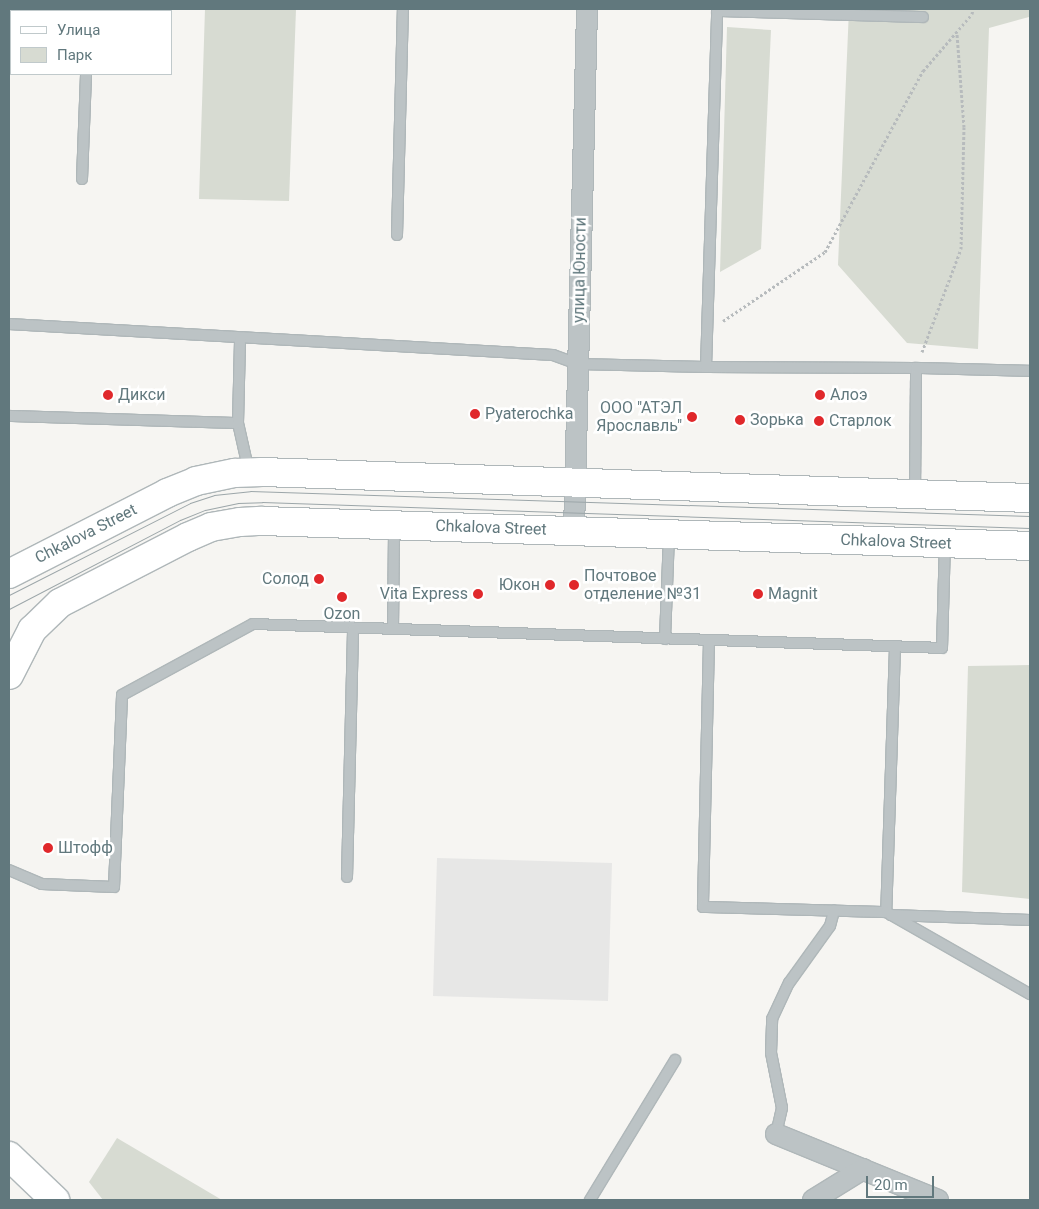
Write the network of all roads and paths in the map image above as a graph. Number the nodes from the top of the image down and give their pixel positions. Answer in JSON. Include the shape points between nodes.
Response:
{"nodes":[{"id":1,"x":403,"y":9,"type":"edge"},
{"id":2,"x":587,"y":9,"type":"edge"},
{"id":3,"x":972,"y":9,"type":"edge"},
{"id":4,"x":717,"y":10,"type":"edge"},
{"id":5,"x":923,"y":17,"type":"dead end"},
{"id":6,"x":957,"y":32,"type":"junction"},
{"id":7,"x":86,"y":75,"type":"edge"},
{"id":8,"x":82,"y":179,"type":"dead end"},
{"id":9,"x":397,"y":235,"type":"dead end"},
{"id":10,"x":9,"y":324,"type":"edge"},
{"id":11,"x":707,"y":332,"type":"junction"},
{"id":12,"x":240,"y":339,"type":"junction"},
{"id":13,"x":578,"y":364,"type":"junction"},
{"id":14,"x":706,"y":367,"type":"junction"},
{"id":15,"x":916,"y":368,"type":"junction"},
{"id":16,"x":1030,"y":371,"type":"edge"},
{"id":17,"x":9,"y":416,"type":"edge"},
{"id":18,"x":238,"y":423,"type":"junction"},
{"id":19,"x":249,"y":472,"type":"junction"},
{"id":20,"x":575,"y":483,"type":"junction"},
{"id":21,"x":915,"y":494,"type":"junction"},
{"id":22,"x":1030,"y":498,"type":"edge"},
{"id":23,"x":394,"y":525,"type":"junction"},
{"id":24,"x":574,"y":531,"type":"junction"},
{"id":25,"x":669,"y":534,"type":"junction"},
{"id":26,"x":945,"y":543,"type":"junction"},
{"id":27,"x":1030,"y":546,"type":"edge"},
{"id":28,"x":9,"y":574,"type":"edge"},
{"id":29,"x":353,"y":628,"type":"junction"},
{"id":30,"x":393,"y":629,"type":"junction"},
{"id":31,"x":666,"y":639,"type":"junction"},
{"id":32,"x":709,"y":640,"type":"junction"},
{"id":33,"x":895,"y":647,"type":"junction"},
{"id":34,"x":9,"y":675,"type":"edge"},
{"id":35,"x":9,"y":870,"type":"edge"},
{"id":36,"x":348,"y":876,"type":"dead end"},
{"id":37,"x":834,"y":911,"type":"junction"},
{"id":38,"x":888,"y":913,"type":"junction"},
{"id":39,"x":1030,"y":920,"type":"edge"},
{"id":40,"x":1030,"y":994,"type":"edge"},
{"id":41,"x":675,"y":1060,"type":"dead end"},
{"id":42,"x":776,"y":1134,"type":"joint"},
{"id":43,"x":9,"y":1156,"type":"edge"},
{"id":44,"x":863,"y":1169,"type":"junction"},
{"id":45,"x":55,"y":1200,"type":"edge"},
{"id":46,"x":590,"y":1200,"type":"edge"},
{"id":47,"x":813,"y":1200,"type":"edge"},
{"id":48,"x":938,"y":1200,"type":"edge"}],
"edges":[{"from":1,"to":9,"type":"lane"},
{"from":2,"to":13,"type":"street","name":"улица Юности"},
{"from":3,"to":6,"type":"path","via":[[972,14]]},
{"from":4,"to":5,"type":"lane"},
{"from":4,"to":11,"type":"lane"},
{"from":6,"to":11,"type":"path","via":[[923,71],[825,252]]},
{"from":6,"to":15,"type":"path","via":[[964,127],[961,249]]},
{"from":7,"to":8,"type":"lane"},
{"from":10,"to":12,"type":"lane"},
{"from":11,"to":14,"type":"lane"},
{"from":12,"to":13,"type":"lane","via":[[552,355]]},
{"from":12,"to":18,"type":"lane"},
{"from":13,"to":14,"type":"lane"},
{"from":13,"to":20,"type":"street","name":"улица Юности"},
{"from":14,"to":15,"type":"lane"},
{"from":15,"to":16,"type":"lane"},
{"from":15,"to":21,"type":"lane"},
{"from":17,"to":18,"type":"lane"},
{"from":18,"to":19,"type":"lane"},
{"from":19,"to":20,"type":"street","name":"Chkalova Street"},
{"from":19,"to":28,"type":"street","name":"Chkalova Street","via":[[210,477],[183,486]]},
{"from":20,"to":21,"type":"street","name":"Chkalova Street"},
{"from":20,"to":24,"type":"street","name":"улица Юности"},
{"from":21,"to":22,"type":"street","name":"Chkalova Street"},
{"from":23,"to":24,"type":"street","name":"Chkalova Street"},
{"from":23,"to":30,"type":"lane"},
{"from":23,"to":34,"type":"street","name":"Chkalova Street","via":[[262,521],[211,527],[60,603],[32,630]]},
{"from":24,"to":25,"type":"street","name":"Chkalova Street"},
{"from":25,"to":26,"type":"street","name":"Chkalova Street"},
{"from":25,"to":31,"type":"lane"},
{"from":26,"to":27,"type":"street","name":"Chkalova Street"},
{"from":26,"to":33,"type":"lane","via":[[942,648]]},
{"from":29,"to":30,"type":"lane"},
{"from":29,"to":35,"type":"lane","via":[[253,624],[122,695],[114,887],[42,884]]},
{"from":29,"to":36,"type":"lane"},
{"from":30,"to":31,"type":"lane"},
{"from":31,"to":32,"type":"lane"},
{"from":32,"to":33,"type":"lane"},
{"from":32,"to":37,"type":"lane","via":[[704,907]]},
{"from":33,"to":38,"type":"lane"},
{"from":37,"to":38,"type":"lane"},
{"from":37,"to":42,"type":"lane","via":[[830,926],[789,983],[772,1018],[771,1053],[782,1108]]},
{"from":38,"to":39,"type":"lane"},
{"from":38,"to":40,"type":"lane"},
{"from":41,"to":46,"type":"lane"},
{"from":42,"to":44,"type":"street"},
{"from":43,"to":45,"type":"street"},
{"from":44,"to":47,"type":"street"},
{"from":44,"to":48,"type":"street"}]}
